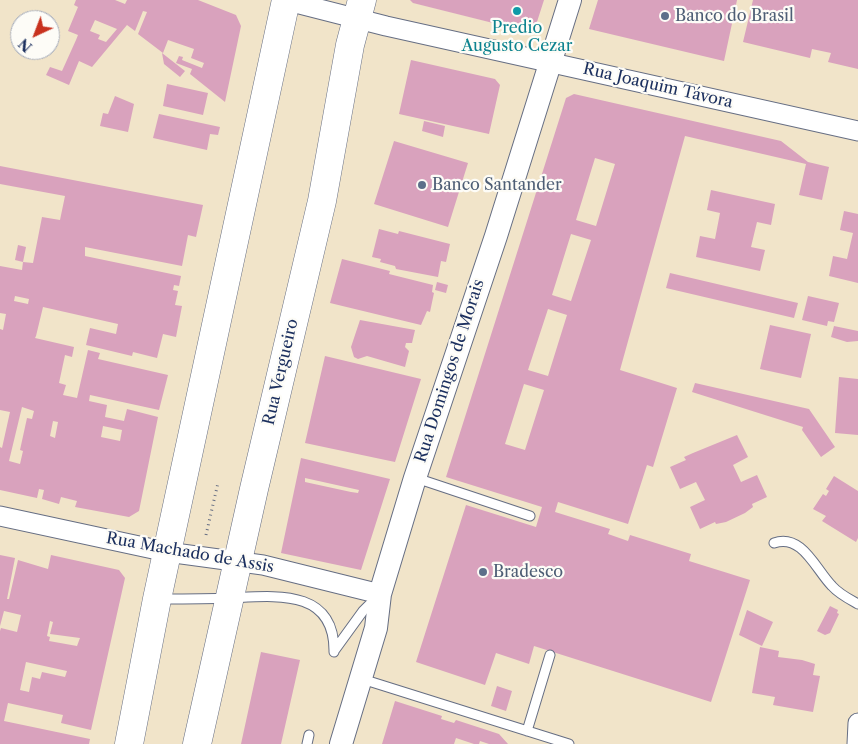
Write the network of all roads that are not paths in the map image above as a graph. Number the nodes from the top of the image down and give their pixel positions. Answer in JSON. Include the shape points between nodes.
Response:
{"nodes":[{"id":1,"x":285,"y":0,"type":"edge"},
{"id":2,"x":570,"y":0,"type":"edge"},
{"id":3,"x":359,"y":9,"type":"edge"},
{"id":4,"x":550,"y":62,"type":"junction"},
{"id":5,"x":858,"y":131,"type":"edge"},
{"id":6,"x":415,"y":478,"type":"junction"},
{"id":7,"x":0,"y":516,"type":"edge"},
{"id":8,"x":530,"y":516,"type":"dead end"},
{"id":9,"x":774,"y":543,"type":"dead end"},
{"id":10,"x":167,"y":552,"type":"junction"},
{"id":11,"x":238,"y":560,"type":"junction"},
{"id":12,"x":380,"y":594,"type":"junction"},
{"id":13,"x":230,"y":598,"type":"junction"},
{"id":14,"x":157,"y":599,"type":"junction"},
{"id":15,"x":858,"y":604,"type":"edge"},
{"id":16,"x":550,"y":655,"type":"dead end"},
{"id":17,"x":360,"y":679,"type":"junction"},
{"id":18,"x":858,"y":723,"type":"edge"},
{"id":19,"x":527,"y":731,"type":"junction"},
{"id":20,"x":129,"y":744,"type":"edge"},
{"id":21,"x":197,"y":744,"type":"edge"},
{"id":22,"x":340,"y":744,"type":"edge"},
{"id":23,"x":569,"y":744,"type":"edge"},
{"id":24,"x":857,"y":744,"type":"edge"}],
"edges":[{"from":1,"to":3,"type":"street","name":"Rua Joaquim Távora"},
{"from":1,"to":10,"type":"main road"},
{"from":2,"to":4,"type":"street","name":"Rua Domingos de Morais"},
{"from":3,"to":4,"type":"street","name":"Rua Joaquim Távora"},
{"from":3,"to":11,"type":"main road","name":"Rua Vergueiro","via":[[322,200]]},
{"from":4,"to":5,"type":"street","name":"Rua Joaquim Távora"},
{"from":4,"to":6,"type":"street","name":"Rua Domingos de Morais"},
{"from":6,"to":8,"type":"lane"},
{"from":6,"to":12,"type":"street","name":"Rua Domingos de Morais"},
{"from":7,"to":10,"type":"street","name":"Rua Machado de Assis"},
{"from":9,"to":15,"type":"lane","via":[[790,541],[809,556],[833,588]]},
{"from":10,"to":11,"type":"street","name":"Rua Machado de Assis"},
{"from":10,"to":14,"type":"main road"},
{"from":11,"to":12,"type":"street","name":"Rua Machado de Assis"},
{"from":11,"to":13,"type":"main road","name":"Rua Vergueiro"},
{"from":12,"to":13,"type":"lane","via":[[363,611],[334,652],[334,637],[329,623],[318,609],[303,601],[265,596]]},
{"from":12,"to":17,"type":"street","name":"Rua Domingos de Morais","via":[[376,628]]},
{"from":13,"to":14,"type":"lane"},
{"from":13,"to":21,"type":"main road","name":"Rua Vergueiro"},
{"from":14,"to":20,"type":"main road"},
{"from":16,"to":19,"type":"lane"},
{"from":17,"to":19,"type":"lane"},
{"from":17,"to":22,"type":"street","name":"Rua Domingos de Morais"},
{"from":18,"to":24,"type":"street"},
{"from":19,"to":23,"type":"lane"}]}
